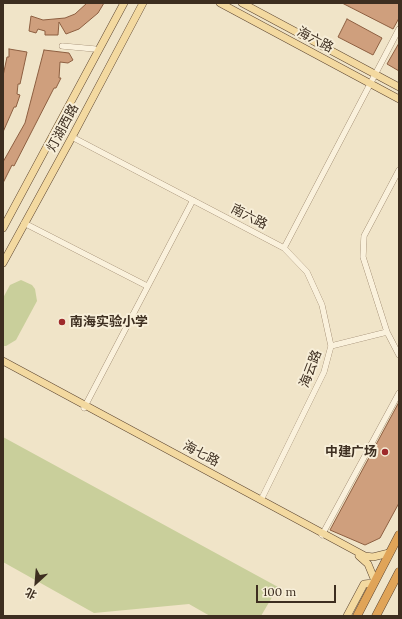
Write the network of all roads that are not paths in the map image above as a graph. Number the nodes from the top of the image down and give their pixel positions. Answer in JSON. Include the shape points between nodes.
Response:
{"nodes":[{"id":1,"x":124,"y":3,"type":"edge"},
{"id":2,"x":142,"y":3,"type":"edge"},
{"id":3,"x":220,"y":3,"type":"edge"},
{"id":4,"x":242,"y":3,"type":"edge"},
{"id":5,"x":399,"y":29,"type":"edge"},
{"id":6,"x":62,"y":46,"type":"dead end"},
{"id":7,"x":95,"y":49,"type":"dead end"},
{"id":8,"x":375,"y":75,"type":"junction"},
{"id":9,"x":370,"y":83,"type":"junction"},
{"id":10,"x":399,"y":88,"type":"edge"},
{"id":11,"x":399,"y":99,"type":"edge"},
{"id":12,"x":72,"y":137,"type":"junction"},
{"id":13,"x":399,"y":170,"type":"edge"},
{"id":14,"x":193,"y":200,"type":"junction"},
{"id":15,"x":24,"y":223,"type":"junction"},
{"id":16,"x":3,"y":228,"type":"edge"},
{"id":17,"x":284,"y":248,"type":"junction"},
{"id":18,"x":3,"y":263,"type":"edge"},
{"id":19,"x":147,"y":286,"type":"junction"},
{"id":20,"x":387,"y":332,"type":"junction"},
{"id":21,"x":331,"y":346,"type":"junction"},
{"id":22,"x":399,"y":355,"type":"edge"},
{"id":23,"x":3,"y":361,"type":"edge"},
{"id":24,"x":3,"y":364,"type":"edge"},
{"id":25,"x":399,"y":393,"type":"edge"},
{"id":26,"x":85,"y":407,"type":"junction"},
{"id":27,"x":261,"y":500,"type":"junction"},
{"id":28,"x":322,"y":535,"type":"junction"},
{"id":29,"x":399,"y":535,"type":"edge"},
{"id":30,"x":389,"y":553,"type":"junction"},
{"id":31,"x":398,"y":576,"type":"edge"},
{"id":32,"x":374,"y":582,"type":"junction"},
{"id":33,"x":347,"y":616,"type":"edge"},
{"id":34,"x":357,"y":616,"type":"edge"},
{"id":35,"x":376,"y":616,"type":"edge"}],
"edges":[{"from":1,"to":16,"type":"main road","name":"灯湖西路"},
{"from":2,"to":12,"type":"main road","name":"灯湖西路"},
{"from":3,"to":9,"type":"main road","name":"海六路"},
{"from":4,"to":8,"type":"main road","name":"海六路"},
{"from":5,"to":8,"type":"street"},
{"from":6,"to":7,"type":"street"},
{"from":8,"to":9,"type":"street"},
{"from":8,"to":10,"type":"main road","name":"海六路"},
{"from":9,"to":11,"type":"main road","name":"海六路"},
{"from":9,"to":17,"type":"street"},
{"from":12,"to":14,"type":"street","name":"南六路"},
{"from":12,"to":15,"type":"main road","name":"灯湖西路"},
{"from":13,"to":20,"type":"street","via":[[364,236],[363,257]]},
{"from":14,"to":17,"type":"street","name":"南六路"},
{"from":14,"to":19,"type":"street"},
{"from":15,"to":18,"type":"main road","name":"灯湖西路"},
{"from":15,"to":19,"type":"street"},
{"from":17,"to":21,"type":"street","name":"海云路","via":[[307,272],[322,305]]},
{"from":19,"to":26,"type":"street"},
{"from":20,"to":21,"type":"street"},
{"from":20,"to":22,"type":"street"},
{"from":21,"to":27,"type":"street","name":"海云路","via":[[324,372]]},
{"from":23,"to":26,"type":"main road","name":"海七路"},
{"from":24,"to":26,"type":"main road","name":"海七路"},
{"from":25,"to":28,"type":"street"},
{"from":26,"to":27,"type":"main road","name":"海七路"},
{"from":26,"to":28,"type":"main road","name":"海七路"},
{"from":27,"to":28,"type":"main road","name":"海七路"},
{"from":28,"to":30,"type":"main road","name":"海七路","via":[[365,556]]},
{"from":28,"to":32,"type":"main road","name":"海七路","via":[[363,558],[368,564]]},
{"from":29,"to":30,"type":"highway"},
{"from":30,"to":32,"type":"highway"},
{"from":31,"to":35,"type":"highway"},
{"from":32,"to":33,"type":"main road","via":[[364,584]]},
{"from":32,"to":34,"type":"highway"}]}
